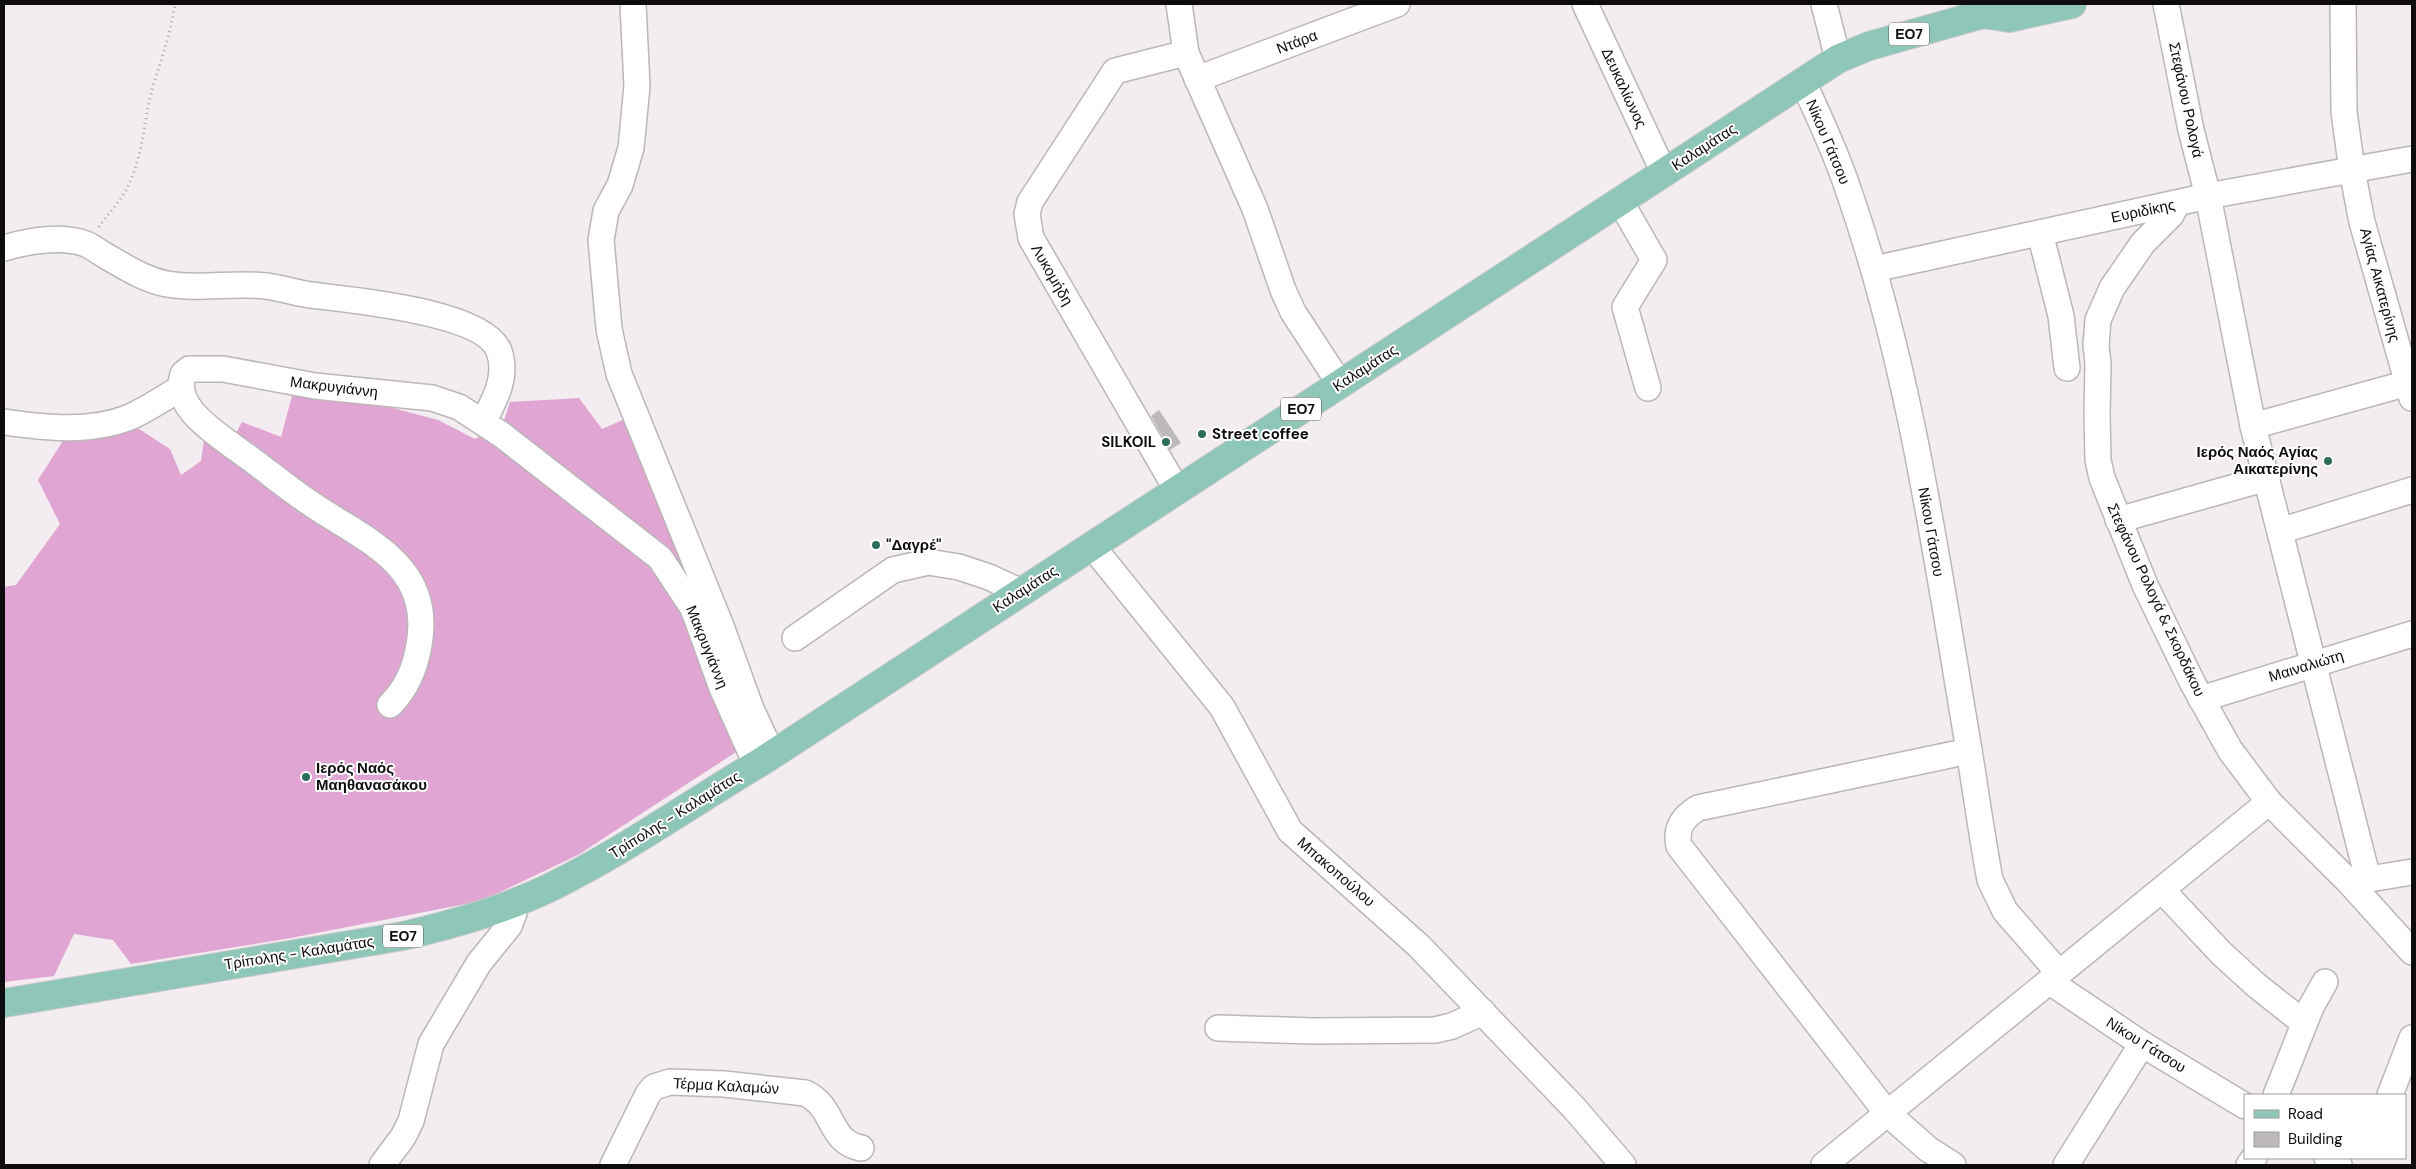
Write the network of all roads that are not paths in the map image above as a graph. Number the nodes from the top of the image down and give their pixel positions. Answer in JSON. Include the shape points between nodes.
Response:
{"nodes":[{"id":1,"x":633,"y":4,"type":"edge"},
{"id":2,"x":1178,"y":4,"type":"edge"},
{"id":3,"x":1396,"y":4,"type":"edge"},
{"id":4,"x":1585,"y":4,"type":"edge"},
{"id":5,"x":1824,"y":4,"type":"edge"},
{"id":6,"x":2072,"y":4,"type":"edge"},
{"id":7,"x":2166,"y":4,"type":"edge"},
{"id":8,"x":2343,"y":4,"type":"edge"},
{"id":9,"x":1987,"y":7,"type":"edge"},
{"id":10,"x":1186,"y":53,"type":"junction"},
{"id":11,"x":1838,"y":59,"type":"junction"},
{"id":12,"x":1196,"y":79,"type":"junction"},
{"id":13,"x":1802,"y":82,"type":"junction"},
{"id":14,"x":2412,"y":159,"type":"edge"},
{"id":15,"x":2352,"y":170,"type":"junction"},
{"id":16,"x":1664,"y":173,"type":"junction"},
{"id":17,"x":2208,"y":196,"type":"junction"},
{"id":18,"x":1620,"y":201,"type":"junction"},
{"id":19,"x":2178,"y":204,"type":"junction"},
{"id":20,"x":2040,"y":233,"type":"junction"},
{"id":21,"x":4,"y":248,"type":"edge"},
{"id":22,"x":1874,"y":269,"type":"junction"},
{"id":23,"x":2067,"y":368,"type":"dead end"},
{"id":24,"x":1340,"y":384,"type":"junction"},
{"id":25,"x":181,"y":388,"type":"junction"},
{"id":26,"x":1648,"y":388,"type":"dead end"},
{"id":27,"x":2410,"y":391,"type":"edge"},
{"id":28,"x":4,"y":422,"type":"edge"},
{"id":29,"x":483,"y":422,"type":"junction"},
{"id":30,"x":2253,"y":426,"type":"junction"},
{"id":31,"x":2267,"y":478,"type":"junction"},
{"id":32,"x":1177,"y":490,"type":"junction"},
{"id":33,"x":2412,"y":490,"type":"edge"},
{"id":34,"x":2118,"y":520,"type":"junction"},
{"id":35,"x":2280,"y":531,"type":"junction"},
{"id":36,"x":1092,"y":546,"type":"junction"},
{"id":37,"x":1021,"y":592,"type":"junction"},
{"id":38,"x":2412,"y":634,"type":"edge"},
{"id":39,"x":795,"y":638,"type":"dead end"},
{"id":40,"x":2313,"y":663,"type":"junction"},
{"id":41,"x":2201,"y":699,"type":"junction"},
{"id":42,"x":390,"y":705,"type":"dead end"},
{"id":43,"x":1969,"y":751,"type":"junction"},
{"id":44,"x":764,"y":759,"type":"junction"},
{"id":45,"x":2269,"y":802,"type":"junction"},
{"id":46,"x":2412,"y":872,"type":"edge"},
{"id":47,"x":2358,"y":880,"type":"junction"},
{"id":48,"x":2162,"y":890,"type":"junction"},
{"id":49,"x":514,"y":903,"type":"junction"},
{"id":50,"x":2412,"y":952,"type":"edge"},
{"id":51,"x":2054,"y":977,"type":"junction"},
{"id":52,"x":2325,"y":982,"type":"dead end"},
{"id":53,"x":4,"y":1003,"type":"edge"},
{"id":54,"x":1483,"y":1012,"type":"junction"},
{"id":55,"x":2304,"y":1023,"type":"junction"},
{"id":56,"x":1218,"y":1028,"type":"dead end"},
{"id":57,"x":2412,"y":1038,"type":"edge"},
{"id":58,"x":2142,"y":1044,"type":"junction"},
{"id":59,"x":2276,"y":1094,"type":"edge"},
{"id":60,"x":2390,"y":1094,"type":"edge"},
{"id":61,"x":2244,"y":1105,"type":"edge"},
{"id":62,"x":1887,"y":1113,"type":"junction"},
{"id":63,"x":861,"y":1148,"type":"dead end"},
{"id":64,"x":382,"y":1165,"type":"edge"},
{"id":65,"x":613,"y":1165,"type":"edge"},
{"id":66,"x":1623,"y":1165,"type":"edge"},
{"id":67,"x":1824,"y":1165,"type":"edge"},
{"id":68,"x":1953,"y":1165,"type":"edge"},
{"id":69,"x":2066,"y":1165,"type":"edge"}],
"edges":[{"from":1,"to":44,"type":"street","via":[[637,86],[631,148],[620,185],[606,211],[601,240],[609,329],[619,374],[721,626],[751,709]]},
{"from":2,"to":10,"type":"street"},
{"from":3,"to":12,"type":"street","name":"Ντάρα"},
{"from":4,"to":16,"type":"street","name":"Δευκαλίωνος"},
{"from":5,"to":11,"type":"street"},
{"from":6,"to":9,"type":"main road","name":"Καλαμάτας","number":"ΕΟ7","via":[[2009,18]]},
{"from":7,"to":17,"type":"street","name":"Στεφάνου Ρολογά","via":[[2191,130]]},
{"from":8,"to":15,"type":"street","name":"Αγίας Αικατερίνης","via":[[2344,112]]},
{"from":9,"to":11,"type":"main road","name":"Καλαμάτας","number":"ΕΟ7"},
{"from":10,"to":12,"type":"street"},
{"from":10,"to":32,"type":"street","name":"Λυκομήδη","via":[[1115,71],[1030,202],[1028,214],[1031,238]]},
{"from":11,"to":13,"type":"main road","name":"Καλαμάτας","number":"ΕΟ7"},
{"from":12,"to":24,"type":"street","via":[[1255,209],[1282,290]]},
{"from":13,"to":16,"type":"main road","name":"Καλαμάτας","number":"ΕΟ7"},
{"from":13,"to":22,"type":"street","name":"Νίκου Γάτσου","via":[[1830,140]]},
{"from":14,"to":15,"type":"street","name":"Ευριδίκης"},
{"from":15,"to":17,"type":"street","name":"Ευριδίκης"},
{"from":15,"to":27,"type":"street","name":"Αγίας Αικατερίνης","via":[[2362,222]]},
{"from":16,"to":18,"type":"main road","name":"Καλαμάτας","number":"ΕΟ7"},
{"from":17,"to":19,"type":"street","name":"Ευριδίκης"},
{"from":17,"to":30,"type":"street"},
{"from":18,"to":24,"type":"main road","name":"Καλαμάτας","number":"ΕΟ7"},
{"from":18,"to":26,"type":"street","via":[[1654,260],[1625,307]]},
{"from":19,"to":20,"type":"street","name":"Ευριδίκης"},
{"from":19,"to":34,"type":"street","name":"Στεφάνου Ρολογά & Σκορδάκου","via":[[2144,243],[2112,288],[2098,320],[2098,460],[2107,495]]},
{"from":20,"to":22,"type":"street","name":"Ευριδίκης"},
{"from":20,"to":23,"type":"street","via":[[2061,316]]},
{"from":21,"to":29,"type":"street","via":[[70,240],[87,244],[122,266],[166,284],[266,286],[430,313],[472,328],[498,350],[502,371],[500,388]]},
{"from":22,"to":43,"type":"street","name":"Νίκου Γάτσου","via":[[1899,363]]},
{"from":24,"to":32,"type":"main road","name":"Καλαμάτας","number":"ΕΟ7"},
{"from":25,"to":28,"type":"street","via":[[132,416],[105,425],[48,428]]},
{"from":25,"to":29,"type":"street","name":"Μακρυγιάννη","via":[[183,374],[189,369],[223,368],[315,386],[432,398],[459,407]]},
{"from":25,"to":42,"type":"street","via":[[194,412],[214,434],[308,502],[374,542],[402,569],[419,602],[421,638],[409,681]]},
{"from":27,"to":30,"type":"street"},
{"from":29,"to":44,"type":"street","name":"Μακρυγιάννη","via":[[660,558],[694,608],[722,688]]},
{"from":30,"to":31,"type":"street"},
{"from":31,"to":34,"type":"street"},
{"from":31,"to":35,"type":"street"},
{"from":32,"to":36,"type":"main road","name":"Καλαμάτας","number":"ΕΟ7"},
{"from":33,"to":35,"type":"street"},
{"from":34,"to":41,"type":"street","name":"Στεφάνου Ρολογά & Σκορδάκου","via":[[2145,585]]},
{"from":35,"to":40,"type":"street"},
{"from":36,"to":37,"type":"main road","name":"Καλαμάτας","number":"ΕΟ7"},
{"from":36,"to":54,"type":"street","name":"Μπακοπούλου","via":[[1222,707],[1290,831],[1402,930]]},
{"from":37,"to":39,"type":"street","via":[[959,567],[928,562],[893,570]]},
{"from":37,"to":44,"type":"main road","name":"Καλαμάτας","number":"ΕΟ7"},
{"from":38,"to":40,"type":"street","name":"Μαιναλιώτη"},
{"from":40,"to":41,"type":"street","name":"Μαιναλιώτη"},
{"from":40,"to":47,"type":"street"},
{"from":41,"to":45,"type":"street","name":"Στεφάνου Ρολογά & Σκορδάκου","via":[[2230,750]]},
{"from":43,"to":51,"type":"street","name":"Νίκου Γάτσου","via":[[1985,856],[1995,893]]},
{"from":43,"to":62,"type":"street","via":[[1698,808],[1687,814],[1677,835],[1679,846]]},
{"from":44,"to":49,"type":"main road","name":"Τρίπολης - Καλαμάτας","number":"ΕΟ7","via":[[635,840],[550,888]]},
{"from":45,"to":47,"type":"street","name":"Στεφάνου Ρολογά & Σκορδάκου"},
{"from":45,"to":48,"type":"street"},
{"from":46,"to":47,"type":"street"},
{"from":47,"to":50,"type":"street","name":"Στεφάνου Ρολογά & Σκορδάκου"},
{"from":48,"to":51,"type":"street"},
{"from":48,"to":55,"type":"street","via":[[2256,986]]},
{"from":49,"to":53,"type":"main road","name":"Τρίπολης - Καλαμάτας","number":"ΕΟ7","via":[[468,920],[403,936]]},
{"from":49,"to":64,"type":"street","via":[[509,926],[480,963],[431,1044],[411,1121]]},
{"from":51,"to":58,"type":"street","name":"Νίκου Γάτσου"},
{"from":51,"to":62,"type":"street"},
{"from":52,"to":55,"type":"street"},
{"from":54,"to":56,"type":"street","via":[[1435,1030]]},
{"from":54,"to":66,"type":"street","name":"Μπακοπούλου"},
{"from":55,"to":59,"type":"street"},
{"from":57,"to":60,"type":"street"},
{"from":58,"to":61,"type":"street","name":"Νίκου Γάτσου"},
{"from":58,"to":69,"type":"street"},
{"from":62,"to":67,"type":"street"},
{"from":62,"to":68,"type":"street"},
{"from":63,"to":65,"type":"street","name":"Τέρμα Καλαμών","via":[[840,1137],[822,1104],[805,1093],[670,1082],[654,1087],[648,1094]]}]}
